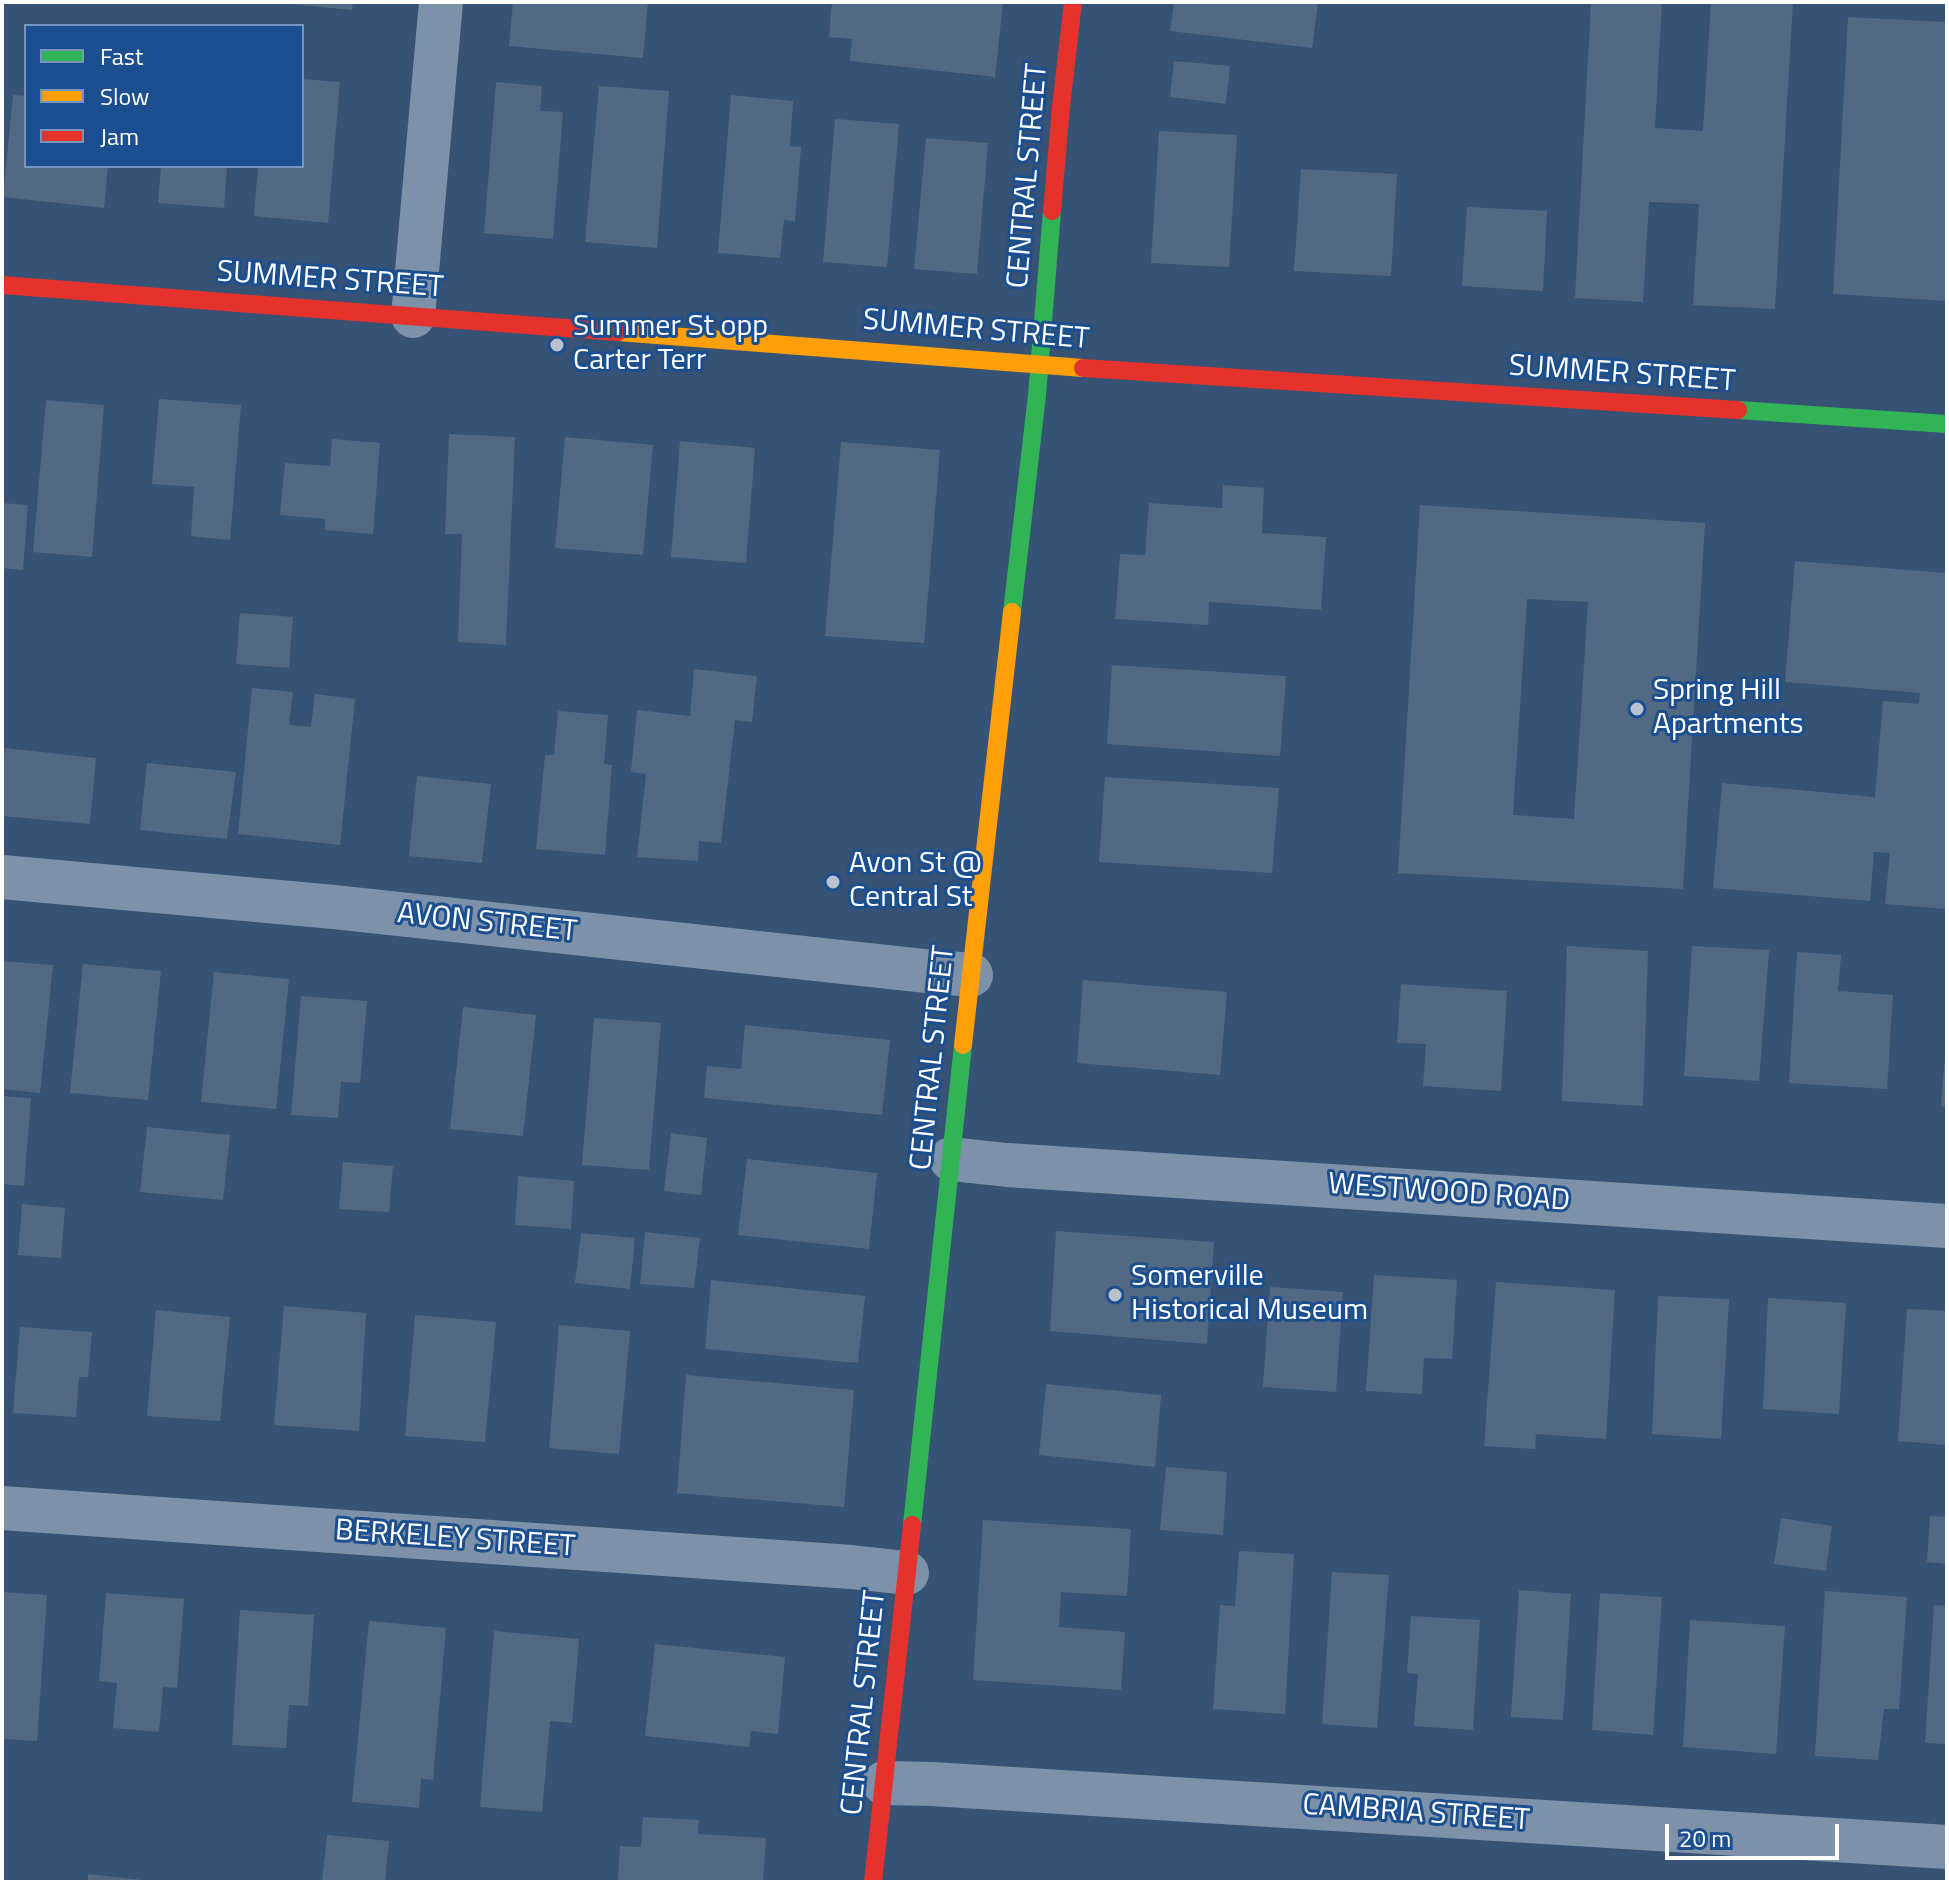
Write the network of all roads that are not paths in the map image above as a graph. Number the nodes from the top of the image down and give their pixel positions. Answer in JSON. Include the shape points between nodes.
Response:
{"nodes":[{"id":1,"x":441,"y":2,"type":"edge"},
{"id":2,"x":1073,"y":2,"type":"edge"},
{"id":3,"x":2,"y":285,"type":"edge"},
{"id":4,"x":413,"y":316,"type":"junction"},
{"id":5,"x":1040,"y":365,"type":"junction"},
{"id":6,"x":1947,"y":424,"type":"edge"},
{"id":7,"x":2,"y":877,"type":"edge"},
{"id":8,"x":971,"y":975,"type":"junction"},
{"id":9,"x":951,"y":1159,"type":"junction"},
{"id":10,"x":1947,"y":1226,"type":"edge"},
{"id":11,"x":2,"y":1508,"type":"edge"},
{"id":12,"x":907,"y":1573,"type":"junction"},
{"id":13,"x":884,"y":1783,"type":"junction"},
{"id":14,"x":1947,"y":1847,"type":"edge"},
{"id":15,"x":873,"y":1882,"type":"edge"}],
"edges":[{"from":1,"to":4,"type":"street"},
{"from":2,"to":5,"type":"main road","name":"CENTRAL STREET"},
{"from":3,"to":4,"type":"main road","name":"SUMMER STREET"},
{"from":4,"to":5,"type":"main road","name":"SUMMER STREET"},
{"from":5,"to":6,"type":"main road","name":"SUMMER STREET"},
{"from":5,"to":8,"type":"main road","name":"CENTRAL STREET"},
{"from":7,"to":8,"type":"street","name":"AVON STREET"},
{"from":8,"to":9,"type":"main road","name":"CENTRAL STREET"},
{"from":9,"to":10,"type":"street","name":"WESTWOOD ROAD"},
{"from":9,"to":12,"type":"main road","name":"CENTRAL STREET"},
{"from":11,"to":12,"type":"street","name":"BERKELEY STREET"},
{"from":12,"to":13,"type":"main road","name":"CENTRAL STREET"},
{"from":13,"to":14,"type":"street","name":"CAMBRIA STREET"},
{"from":13,"to":15,"type":"main road","name":"CENTRAL STREET"}]}
